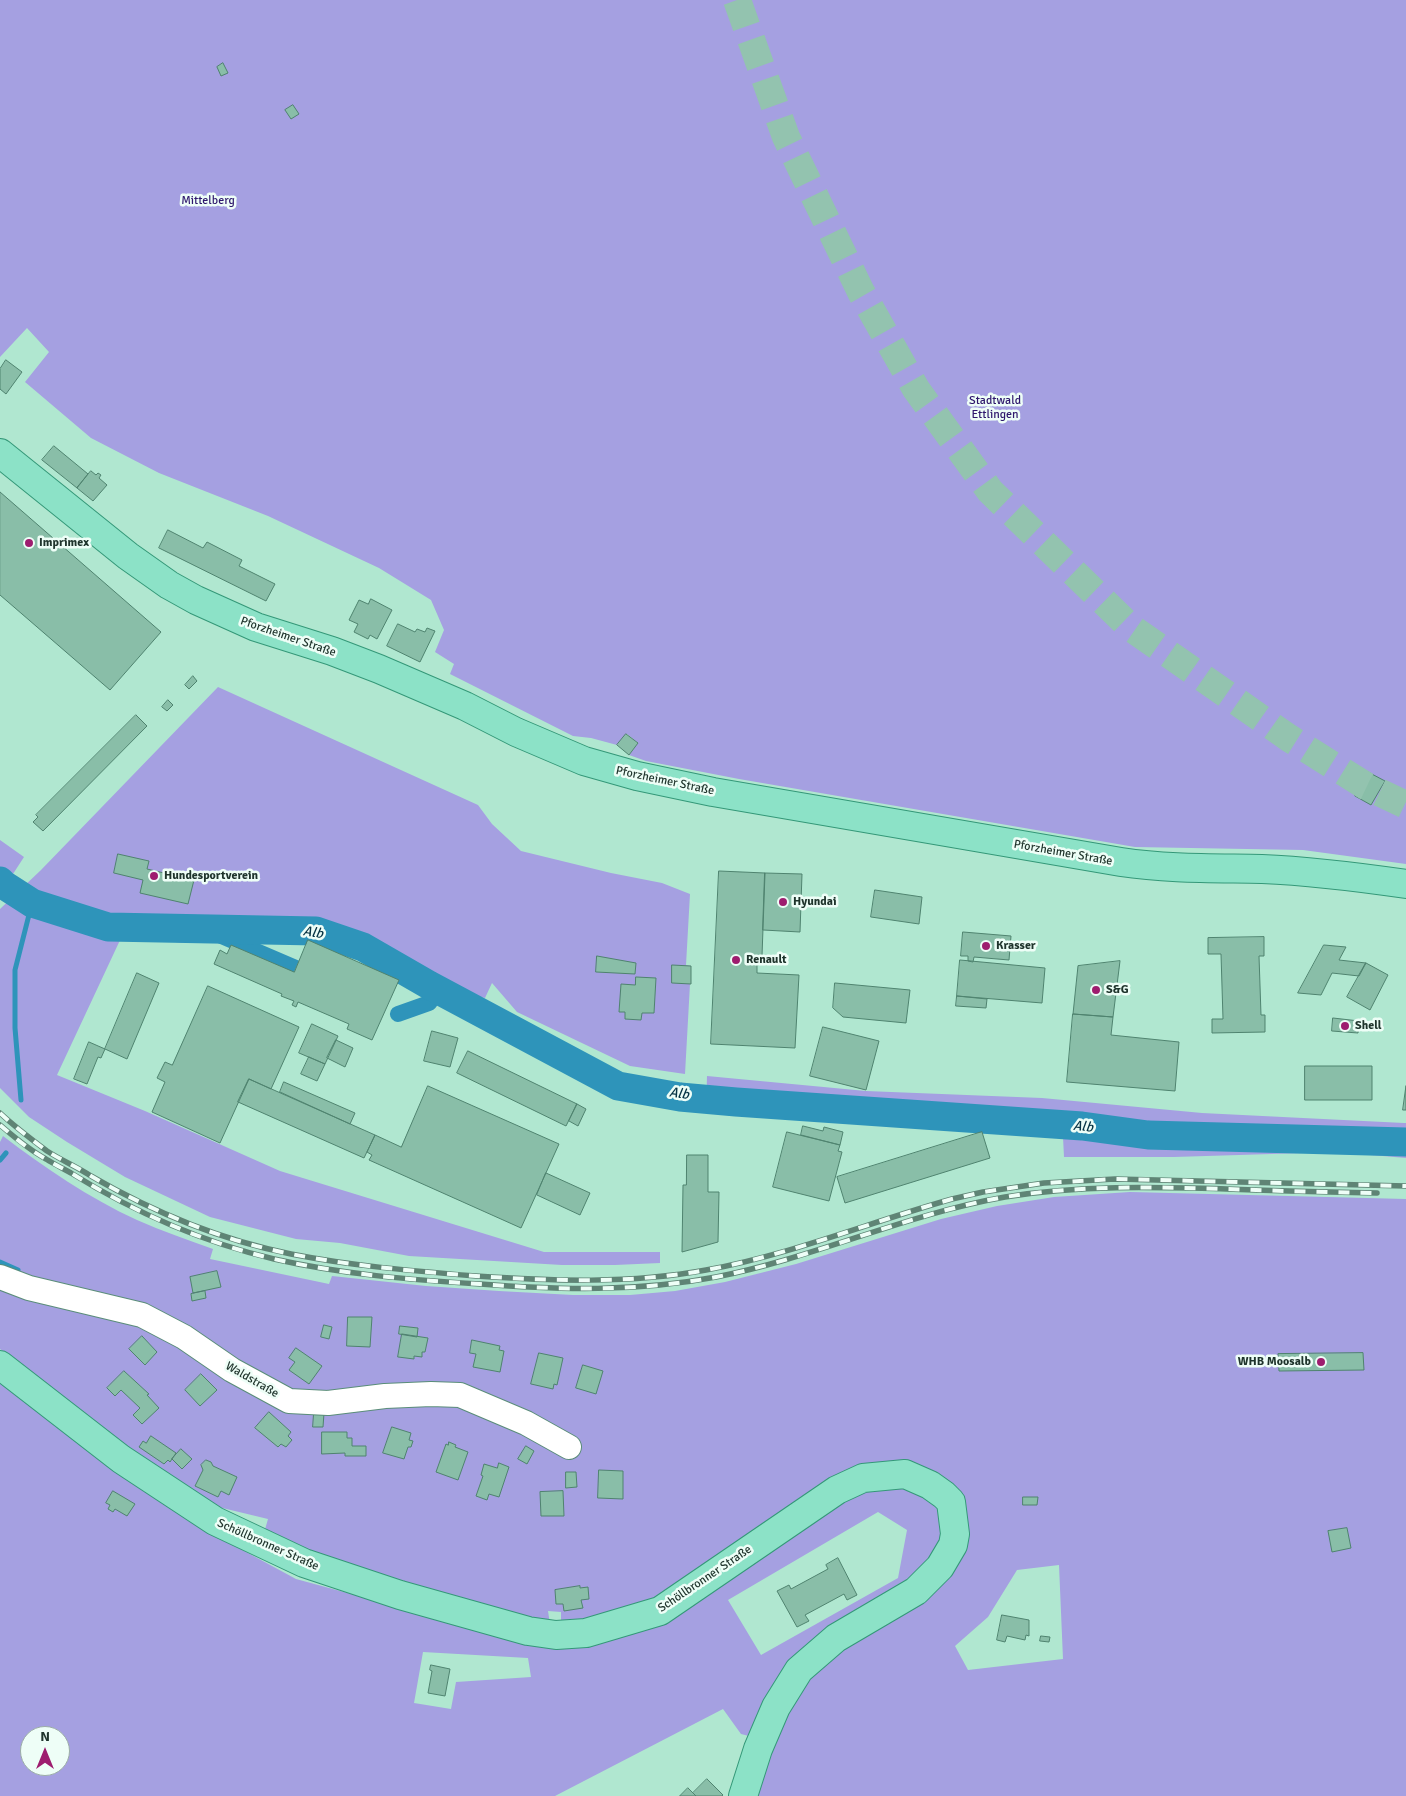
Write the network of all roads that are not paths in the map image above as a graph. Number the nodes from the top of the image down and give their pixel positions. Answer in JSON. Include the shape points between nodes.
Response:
{"nodes":[{"id":1,"x":0,"y":453,"type":"edge"},
{"id":2,"x":1406,"y":884,"type":"edge"},
{"id":3,"x":0,"y":1277,"type":"edge"},
{"id":4,"x":0,"y":1366,"type":"edge"},
{"id":5,"x":569,"y":1447,"type":"dead end"},
{"id":6,"x":743,"y":1796,"type":"edge"}],
"edges":[{"from":1,"to":2,"type":"main road","name":"Pforzheimer Straße","via":[[128,556],[196,600],[256,628],[379,669],[563,753],[601,766],[713,792],[1121,862],[1176,868],[1299,871]]},
{"from":3,"to":5,"type":"street","name":"Waldstraße","via":[[29,1288],[142,1315],[184,1336],[232,1370],[289,1402],[328,1403],[385,1396],[460,1395],[526,1423]]},
{"from":4,"to":6,"type":"main road","name":"Schöllbronner Straße","via":[[121,1459],[215,1521],[304,1563],[400,1595],[528,1631],[556,1635],[586,1633],[660,1611],[837,1490],[863,1478],[905,1474],[930,1485],[950,1502],[955,1534],[953,1545],[940,1567],[916,1591],[836,1638],[798,1670],[776,1707]]}]}
